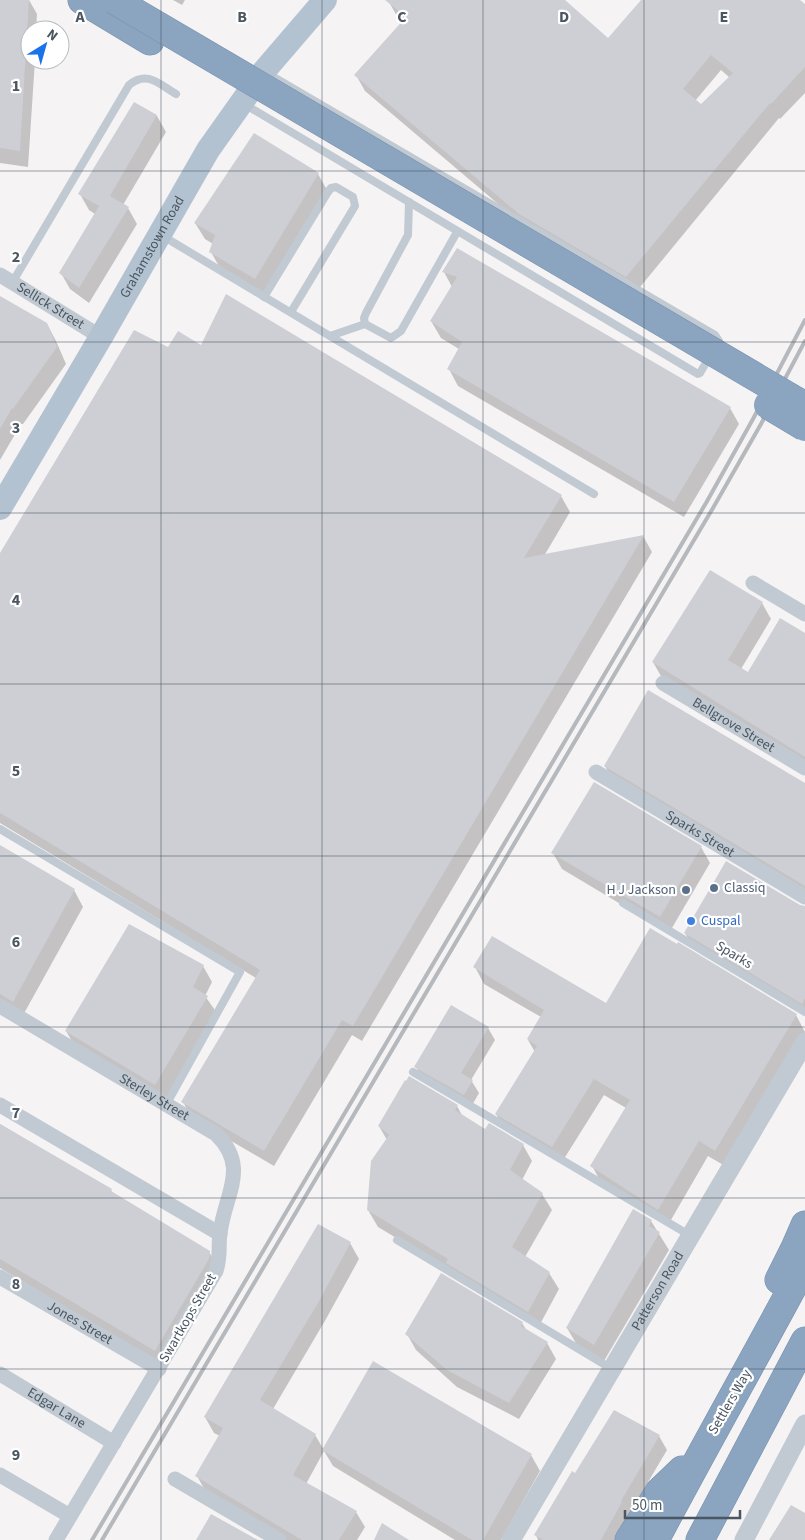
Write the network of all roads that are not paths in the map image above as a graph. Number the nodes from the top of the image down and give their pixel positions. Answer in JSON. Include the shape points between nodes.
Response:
{"nodes":[{"id":1,"x":82,"y":0,"type":"edge"},
{"id":2,"x":114,"y":0,"type":"edge"},
{"id":3,"x":325,"y":0,"type":"edge"},
{"id":4,"x":264,"y":71,"type":"junction"},
{"id":5,"x":176,"y":94,"type":"dead end"},
{"id":6,"x":241,"y":102,"type":"junction"},
{"id":7,"x":409,"y":202,"type":"junction"},
{"id":8,"x":457,"y":232,"type":"junction"},
{"id":9,"x":160,"y":234,"type":"junction"},
{"id":10,"x":6,"y":279,"type":"edge"},
{"id":11,"x":264,"y":297,"type":"junction"},
{"id":12,"x":291,"y":312,"type":"junction"},
{"id":13,"x":365,"y":324,"type":"junction"},
{"id":14,"x":330,"y":336,"type":"junction"},
{"id":15,"x":101,"y":337,"type":"junction"},
{"id":16,"x":805,"y":406,"type":"edge"},
{"id":17,"x":805,"y":427,"type":"edge"},
{"id":18,"x":594,"y":494,"type":"dead end"},
{"id":19,"x":0,"y":508,"type":"edge"},
{"id":20,"x":753,"y":583,"type":"dead end"},
{"id":21,"x":805,"y":614,"type":"edge"},
{"id":22,"x":663,"y":683,"type":"dead end"},
{"id":23,"x":805,"y":768,"type":"edge"},
{"id":24,"x":596,"y":772,"type":"dead end"},
{"id":25,"x":0,"y":830,"type":"edge"},
{"id":26,"x":805,"y":897,"type":"edge"},
{"id":27,"x":623,"y":903,"type":"dead end"},
{"id":28,"x":0,"y":1006,"type":"edge"},
{"id":29,"x":805,"y":1012,"type":"edge"},
{"id":30,"x":805,"y":1042,"type":"edge"},
{"id":31,"x":413,"y":1072,"type":"dead end"},
{"id":32,"x":0,"y":1105,"type":"edge"},
{"id":33,"x":166,"y":1105,"type":"junction"},
{"id":34,"x":805,"y":1225,"type":"edge"},
{"id":35,"x":220,"y":1234,"type":"junction"},
{"id":36,"x":691,"y":1236,"type":"junction"},
{"id":37,"x":397,"y":1240,"type":"dead end"},
{"id":38,"x":805,"y":1264,"type":"edge"},
{"id":39,"x":0,"y":1278,"type":"edge"},
{"id":40,"x":805,"y":1341,"type":"edge"},
{"id":41,"x":612,"y":1368,"type":"junction"},
{"id":42,"x":159,"y":1369,"type":"junction"},
{"id":43,"x":0,"y":1374,"type":"edge"},
{"id":44,"x":739,"y":1387,"type":"junction"},
{"id":45,"x":805,"y":1424,"type":"edge"},
{"id":46,"x":708,"y":1439,"type":"junction"},
{"id":47,"x":114,"y":1443,"type":"junction"},
{"id":48,"x":0,"y":1475,"type":"edge"},
{"id":49,"x":175,"y":1479,"type":"dead end"},
{"id":50,"x":70,"y":1516,"type":"junction"},
{"id":51,"x":56,"y":1540,"type":"edge"},
{"id":52,"x":279,"y":1540,"type":"edge"},
{"id":53,"x":511,"y":1540,"type":"edge"},
{"id":54,"x":629,"y":1540,"type":"edge"},
{"id":55,"x":655,"y":1540,"type":"edge"},
{"id":56,"x":700,"y":1540,"type":"edge"},
{"id":57,"x":744,"y":1540,"type":"edge"}],
"edges":[{"from":1,"to":17,"type":"highway","bridge":true},
{"from":2,"to":16,"type":"highway","bridge":true},
{"from":3,"to":4,"type":"main road","name":"Grahamstown Road"},
{"from":4,"to":6,"type":"main road","name":"Grahamstown Road"},
{"from":4,"to":8,"type":"lane","via":[[715,335],[718,344],[698,374]]},
{"from":5,"to":10,"type":"lane","via":[[148,78],[137,78],[129,85]]},
{"from":6,"to":7,"type":"lane"},
{"from":6,"to":9,"type":"main road","name":"Grahamstown Road","via":[[208,150]]},
{"from":7,"to":8,"type":"lane"},
{"from":7,"to":13,"type":"lane","via":[[408,235],[366,313]]},
{"from":8,"to":13,"type":"lane","via":[[401,331],[391,338]]},
{"from":9,"to":11,"type":"lane"},
{"from":9,"to":15,"type":"main road","name":"Grahamstown Road"},
{"from":10,"to":15,"type":"street","name":"Sellick Street"},
{"from":11,"to":12,"type":"lane"},
{"from":11,"to":12,"type":"lane","via":[[331,188],[336,187],[353,196],[355,206]]},
{"from":12,"to":14,"type":"lane"},
{"from":13,"to":14,"type":"lane"},
{"from":14,"to":18,"type":"lane"},
{"from":15,"to":19,"type":"main road","name":"Grahamstown Road"},
{"from":20,"to":21,"type":"street"},
{"from":22,"to":23,"type":"street","name":"Bellgrove Street"},
{"from":24,"to":26,"type":"street","name":"Sparks Street"},
{"from":25,"to":33,"type":"lane","via":[[240,972]]},
{"from":27,"to":29,"type":"lane","name":"Sparks"},
{"from":28,"to":33,"type":"street","name":"Sterley Street"},
{"from":30,"to":36,"type":"street","name":"Patterson Road"},
{"from":31,"to":36,"type":"lane"},
{"from":32,"to":35,"type":"street"},
{"from":33,"to":35,"type":"street","name":"Sterley Street","via":[[216,1134],[226,1143],[234,1158]]},
{"from":34,"to":44,"type":"highway","via":[[742,1349]]},
{"from":35,"to":42,"type":"street","name":"Swartkops Street","via":[[220,1260],[216,1271]]},
{"from":36,"to":41,"type":"street","name":"Patterson Road"},
{"from":37,"to":41,"type":"lane"},
{"from":38,"to":44,"type":"highway","name":"Settlers Way"},
{"from":39,"to":42,"type":"street","name":"Jones Street"},
{"from":40,"to":56,"type":"highway"},
{"from":41,"to":53,"type":"street","name":"Patterson Road"},
{"from":42,"to":47,"type":"street","name":"Swartkops Street"},
{"from":43,"to":47,"type":"street","name":"Edgar Lane"},
{"from":44,"to":46,"type":"highway","name":"Settlers Way"},
{"from":45,"to":57,"type":"street"},
{"from":46,"to":54,"type":"highway","via":[[659,1492]]},
{"from":46,"to":55,"type":"highway","name":"Settlers Way"},
{"from":47,"to":50,"type":"street","name":"Swartkops Street"},
{"from":48,"to":50,"type":"street"},
{"from":49,"to":52,"type":"street"},
{"from":50,"to":51,"type":"street","name":"Swartkops Street"}]}
